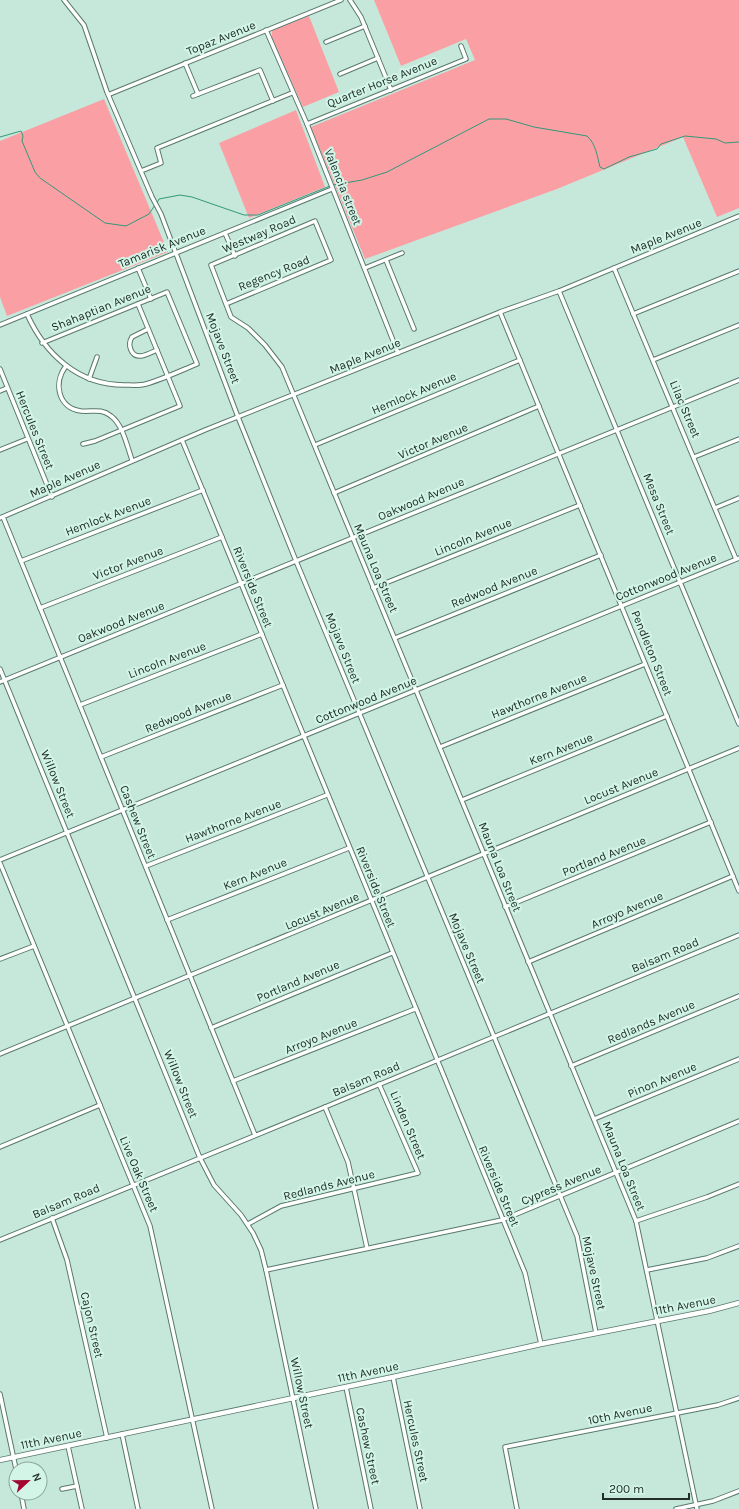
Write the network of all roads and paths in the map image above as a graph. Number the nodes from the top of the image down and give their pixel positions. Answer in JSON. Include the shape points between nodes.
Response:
{"nodes":[{"id":1,"x":64,"y":0,"type":"edge"},
{"id":2,"x":341,"y":0,"type":"edge"},
{"id":3,"x":350,"y":0,"type":"edge"},
{"id":4,"x":364,"y":26,"type":"junction"},
{"id":5,"x":266,"y":30,"type":"junction"},
{"id":6,"x":326,"y":42,"type":"dead end"},
{"id":7,"x":461,"y":46,"type":"dead end"},
{"id":8,"x":378,"y":58,"type":"junction"},
{"id":9,"x":185,"y":63,"type":"junction"},
{"id":10,"x":340,"y":74,"type":"dead end"},
{"id":11,"x":391,"y":90,"type":"junction"},
{"id":12,"x":292,"y":93,"type":"junction"},
{"id":13,"x":110,"y":94,"type":"junction"},
{"id":14,"x":198,"y":94,"type":"junction"},
{"id":15,"x":193,"y":96,"type":"dead end"},
{"id":16,"x":273,"y":101,"type":"junction"},
{"id":17,"x":307,"y":124,"type":"junction"},
{"id":18,"x":141,"y":171,"type":"junction"},
{"id":19,"x":332,"y":189,"type":"junction"},
{"id":20,"x":739,"y":216,"type":"edge"},
{"id":21,"x":225,"y":233,"type":"junction"},
{"id":22,"x":176,"y":252,"type":"junction"},
{"id":23,"x":402,"y":253,"type":"dead end"},
{"id":24,"x":235,"y":256,"type":"junction"},
{"id":25,"x":331,"y":260,"type":"joint"},
{"id":26,"x":386,"y":260,"type":"junction"},
{"id":27,"x":211,"y":265,"type":"joint"},
{"id":28,"x":138,"y":268,"type":"junction"},
{"id":29,"x":365,"y":268,"type":"junction"},
{"id":30,"x":614,"y":268,"type":"junction"},
{"id":31,"x":739,"y":271,"type":"edge"},
{"id":32,"x":559,"y":291,"type":"junction"},
{"id":33,"x":151,"y":299,"type":"junction"},
{"id":34,"x":138,"y":304,"type":"junction"},
{"id":35,"x":226,"y":304,"type":"junction"},
{"id":36,"x":500,"y":312,"type":"junction"},
{"id":37,"x":27,"y":314,"type":"junction"},
{"id":38,"x":633,"y":314,"type":"junction"},
{"id":39,"x":0,"y":325,"type":"edge"},
{"id":40,"x":739,"y":325,"type":"edge"},
{"id":41,"x":148,"y":328,"type":"junction"},
{"id":42,"x":414,"y":330,"type":"dead end"},
{"id":43,"x":42,"y":343,"type":"junction"},
{"id":44,"x":157,"y":350,"type":"junction"},
{"id":45,"x":398,"y":353,"type":"junction"},
{"id":46,"x":97,"y":357,"type":"dead end"},
{"id":47,"x":520,"y":360,"type":"junction"},
{"id":48,"x":653,"y":360,"type":"junction"},
{"id":49,"x":66,"y":366,"type":"junction"},
{"id":50,"x":0,"y":369,"type":"edge"},
{"id":51,"x":168,"y":376,"type":"junction"},
{"id":52,"x":89,"y":379,"type":"junction"},
{"id":53,"x":739,"y":380,"type":"edge"},
{"id":54,"x":7,"y":388,"type":"junction"},
{"id":55,"x":0,"y":391,"type":"edge"},
{"id":56,"x":294,"y":395,"type":"junction"},
{"id":57,"x":539,"y":406,"type":"junction"},
{"id":58,"x":673,"y":407,"type":"junction"},
{"id":59,"x":238,"y":417,"type":"junction"},
{"id":60,"x":120,"y":430,"type":"junction"},
{"id":61,"x":617,"y":430,"type":"junction"},
{"id":62,"x":27,"y":439,"type":"junction"},
{"id":63,"x":739,"y":439,"type":"edge"},
{"id":64,"x":182,"y":440,"type":"junction"},
{"id":65,"x":83,"y":444,"type":"dead end"},
{"id":66,"x":315,"y":445,"type":"junction"},
{"id":67,"x":0,"y":450,"type":"edge"},
{"id":68,"x":558,"y":453,"type":"junction"},
{"id":69,"x":694,"y":457,"type":"junction"},
{"id":70,"x":132,"y":460,"type":"junction"},
{"id":71,"x":203,"y":490,"type":"junction"},
{"id":72,"x":334,"y":493,"type":"junction"},
{"id":73,"x":52,"y":497,"type":"junction"},
{"id":74,"x":739,"y":498,"type":"edge"},
{"id":75,"x":580,"y":505,"type":"junction"},
{"id":76,"x":715,"y":508,"type":"junction"},
{"id":77,"x":2,"y":518,"type":"edge"},
{"id":78,"x":222,"y":537,"type":"junction"},
{"id":79,"x":354,"y":539,"type":"junction"},
{"id":80,"x":601,"y":556,"type":"junction"},
{"id":81,"x":737,"y":558,"type":"edge"},
{"id":82,"x":21,"y":561,"type":"junction"},
{"id":83,"x":296,"y":561,"type":"junction"},
{"id":84,"x":680,"y":582,"type":"junction"},
{"id":85,"x":241,"y":583,"type":"junction"},
{"id":86,"x":373,"y":588,"type":"junction"},
{"id":87,"x":621,"y":606,"type":"junction"},
{"id":88,"x":40,"y":608,"type":"junction"},
{"id":89,"x":262,"y":634,"type":"junction"},
{"id":90,"x":395,"y":638,"type":"junction"},
{"id":91,"x":61,"y":658,"type":"junction"},
{"id":92,"x":645,"y":664,"type":"junction"},
{"id":93,"x":0,"y":669,"type":"edge"},
{"id":94,"x":5,"y":680,"type":"junction"},
{"id":95,"x":0,"y":682,"type":"edge"},
{"id":96,"x":283,"y":685,"type":"junction"},
{"id":97,"x":416,"y":690,"type":"junction"},
{"id":98,"x":80,"y":705,"type":"junction"},
{"id":99,"x":359,"y":714,"type":"junction"},
{"id":100,"x":667,"y":716,"type":"junction"},
{"id":101,"x":739,"y":724,"type":"edge"},
{"id":102,"x":303,"y":736,"type":"junction"},
{"id":103,"x":440,"y":747,"type":"junction"},
{"id":104,"x":739,"y":748,"type":"edge"},
{"id":105,"x":101,"y":757,"type":"junction"},
{"id":106,"x":689,"y":769,"type":"junction"},
{"id":107,"x":327,"y":795,"type":"junction"},
{"id":108,"x":462,"y":800,"type":"junction"},
{"id":109,"x":123,"y":810,"type":"junction"},
{"id":110,"x":711,"y":822,"type":"junction"},
{"id":111,"x":67,"y":832,"type":"junction"},
{"id":112,"x":349,"y":848,"type":"junction"},
{"id":113,"x":485,"y":853,"type":"junction"},
{"id":114,"x":0,"y":861,"type":"edge"},
{"id":115,"x":146,"y":866,"type":"junction"},
{"id":116,"x":733,"y":876,"type":"junction"},
{"id":117,"x":427,"y":878,"type":"junction"},
{"id":118,"x":739,"y":891,"type":"edge"},
{"id":119,"x":371,"y":901,"type":"junction"},
{"id":120,"x":506,"y":907,"type":"junction"},
{"id":121,"x":167,"y":920,"type":"junction"},
{"id":122,"x":739,"y":935,"type":"edge"},
{"id":123,"x":34,"y":946,"type":"junction"},
{"id":124,"x":392,"y":953,"type":"junction"},
{"id":125,"x":0,"y":959,"type":"edge"},
{"id":126,"x":528,"y":962,"type":"junction"},
{"id":127,"x":190,"y":976,"type":"junction"},
{"id":128,"x":739,"y":996,"type":"edge"},
{"id":129,"x":135,"y":998,"type":"junction"},
{"id":130,"x":415,"y":1009,"type":"junction"},
{"id":131,"x":551,"y":1013,"type":"junction"},
{"id":132,"x":67,"y":1026,"type":"junction"},
{"id":133,"x":211,"y":1028,"type":"junction"},
{"id":134,"x":493,"y":1037,"type":"junction"},
{"id":135,"x":0,"y":1054,"type":"edge"},
{"id":136,"x":739,"y":1059,"type":"edge"},
{"id":137,"x":436,"y":1061,"type":"junction"},
{"id":138,"x":572,"y":1066,"type":"junction"},
{"id":139,"x":233,"y":1082,"type":"junction"},
{"id":140,"x":379,"y":1084,"type":"junction"},
{"id":141,"x":100,"y":1105,"type":"junction"},
{"id":142,"x":325,"y":1107,"type":"junction"},
{"id":143,"x":594,"y":1119,"type":"junction"},
{"id":144,"x":739,"y":1122,"type":"edge"},
{"id":145,"x":255,"y":1135,"type":"junction"},
{"id":146,"x":0,"y":1147,"type":"edge"},
{"id":147,"x":200,"y":1158,"type":"junction"},
{"id":148,"x":418,"y":1173,"type":"joint"},
{"id":149,"x":616,"y":1173,"type":"junction"},
{"id":150,"x":739,"y":1184,"type":"edge"},
{"id":151,"x":132,"y":1185,"type":"junction"},
{"id":152,"x":353,"y":1189,"type":"junction"},
{"id":153,"x":559,"y":1197,"type":"junction"},
{"id":154,"x":52,"y":1218,"type":"junction"},
{"id":155,"x":502,"y":1220,"type":"junction"},
{"id":156,"x":636,"y":1221,"type":"junction"},
{"id":157,"x":248,"y":1224,"type":"junction"},
{"id":158,"x":0,"y":1240,"type":"edge"},
{"id":159,"x":739,"y":1246,"type":"edge"},
{"id":160,"x":367,"y":1248,"type":"junction"},
{"id":161,"x":266,"y":1270,"type":"junction"},
{"id":162,"x":647,"y":1270,"type":"junction"},
{"id":163,"x":739,"y":1303,"type":"edge"},
{"id":164,"x":657,"y":1320,"type":"junction"},
{"id":165,"x":596,"y":1333,"type":"junction"},
{"id":166,"x":542,"y":1344,"type":"junction"},
{"id":167,"x":393,"y":1377,"type":"junction"},
{"id":168,"x":346,"y":1387,"type":"junction"},
{"id":169,"x":0,"y":1394,"type":"edge"},
{"id":170,"x":293,"y":1398,"type":"junction"},
{"id":171,"x":739,"y":1398,"type":"edge"},
{"id":172,"x":677,"y":1412,"type":"junction"},
{"id":173,"x":192,"y":1418,"type":"junction"},
{"id":174,"x":122,"y":1434,"type":"junction"},
{"id":175,"x":107,"y":1438,"type":"junction"},
{"id":176,"x":68,"y":1446,"type":"junction"},
{"id":177,"x":14,"y":1457,"type":"junction"},
{"id":178,"x":0,"y":1460,"type":"edge"},
{"id":179,"x":15,"y":1461,"type":"edge"},
{"id":180,"x":76,"y":1486,"type":"junction"},
{"id":181,"x":62,"y":1489,"type":"dead end"},
{"id":182,"x":739,"y":1491,"type":"edge"},
{"id":183,"x":696,"y":1507,"type":"edge"},
{"id":184,"x":82,"y":1509,"type":"edge"},
{"id":185,"x":138,"y":1509,"type":"edge"},
{"id":186,"x":212,"y":1509,"type":"edge"},
{"id":187,"x":316,"y":1509,"type":"edge"},
{"id":188,"x":371,"y":1509,"type":"edge"},
{"id":189,"x":420,"y":1509,"type":"edge"},
{"id":190,"x":517,"y":1509,"type":"edge"},
{"id":191,"x":676,"y":1509,"type":"edge"}],
"edges":[{"from":1,"to":13,"type":"street","name":"Mojave Street","via":[[84,25]]},
{"from":2,"to":5,"type":"street","name":"Topaz Avenue"},
{"from":3,"to":4,"type":"street"},
{"from":4,"to":6,"type":"street"},
{"from":4,"to":8,"type":"street"},
{"from":5,"to":9,"type":"street","name":"Topaz Avenue"},
{"from":5,"to":12,"type":"street","name":"Valencia street"},
{"from":7,"to":11,"type":"street","name":"Quarter Horse Avenue","via":[[466,59]]},
{"from":8,"to":10,"type":"street"},
{"from":8,"to":11,"type":"street"},
{"from":9,"to":13,"type":"street","name":"Topaz Avenue"},
{"from":9,"to":14,"type":"street"},
{"from":11,"to":17,"type":"street","name":"Quarter Horse Avenue"},
{"from":12,"to":16,"type":"street"},
{"from":12,"to":17,"type":"street","name":"Valencia street"},
{"from":13,"to":18,"type":"street","name":"Mojave Street"},
{"from":14,"to":15,"type":"street"},
{"from":14,"to":16,"type":"street","via":[[260,70]]},
{"from":16,"to":18,"type":"street","via":[[157,148],[161,163]]},
{"from":17,"to":19,"type":"street","name":"Valencia street"},
{"from":18,"to":22,"type":"street","name":"Mojave Street"},
{"from":19,"to":21,"type":"street","name":"Tamarisk Avenue"},
{"from":19,"to":29,"type":"street","name":"Valencia street"},
{"from":20,"to":30,"type":"street","name":"Maple Avenue"},
{"from":21,"to":22,"type":"street","name":"Tamarisk Avenue"},
{"from":21,"to":24,"type":"street"},
{"from":22,"to":28,"type":"street","name":"Tamarisk Avenue"},
{"from":22,"to":59,"type":"street","name":"Mojave Street"},
{"from":23,"to":26,"type":"street"},
{"from":24,"to":25,"type":"street","name":"Westway Road","via":[[316,221]]},
{"from":24,"to":27,"type":"street","name":"Westway Road"},
{"from":25,"to":35,"type":"street","name":"Regency Road"},
{"from":26,"to":29,"type":"street"},
{"from":26,"to":42,"type":"street"},
{"from":27,"to":35,"type":"street","name":"Mauna Loa Street"},
{"from":28,"to":33,"type":"street"},
{"from":28,"to":37,"type":"street","name":"Tamarisk Avenue"},
{"from":29,"to":45,"type":"street","name":"Valencia street"},
{"from":30,"to":32,"type":"street","name":"Maple Avenue"},
{"from":30,"to":38,"type":"street","name":"Lilac Street"},
{"from":31,"to":38,"type":"street"},
{"from":32,"to":36,"type":"street","name":"Maple Avenue"},
{"from":32,"to":61,"type":"street","name":"Mesa Street"},
{"from":33,"to":34,"type":"street","name":"Shahaptian Avenue"},
{"from":33,"to":51,"type":"street","name":"Shahaptian Avenue","via":[[167,292],[197,364]]},
{"from":34,"to":41,"type":"street"},
{"from":34,"to":43,"type":"street","name":"Shahaptian Avenue"},
{"from":35,"to":56,"type":"street","name":"Mauna Loa Street","via":[[231,317],[248,328],[276,358]]},
{"from":36,"to":45,"type":"street","name":"Maple Avenue"},
{"from":36,"to":47,"type":"street","name":"Pendleton Street"},
{"from":37,"to":39,"type":"street","name":"Tamarisk Avenue"},
{"from":37,"to":43,"type":"street"},
{"from":38,"to":48,"type":"street","name":"Lilac Street"},
{"from":40,"to":48,"type":"street"},
{"from":41,"to":44,"type":"street"},
{"from":41,"to":44,"type":"street","via":[[132,337],[130,349],[140,356]]},
{"from":43,"to":49,"type":"street"},
{"from":44,"to":51,"type":"street"},
{"from":45,"to":56,"type":"street","name":"Maple Avenue"},
{"from":46,"to":52,"type":"street"},
{"from":47,"to":57,"type":"street","name":"Pendleton Street"},
{"from":47,"to":66,"type":"street","name":"Hemlock Avenue"},
{"from":48,"to":58,"type":"street","name":"Lilac Street"},
{"from":49,"to":52,"type":"street"},
{"from":49,"to":60,"type":"street","via":[[58,381],[59,395],[66,404],[81,411],[105,412],[112,417]]},
{"from":50,"to":54,"type":"street","name":"Hercules Street"},
{"from":51,"to":52,"type":"street","via":[[144,384],[114,385]]},
{"from":51,"to":60,"type":"street","via":[[180,406]]},
{"from":53,"to":58,"type":"street","name":"Oakwood Avenue"},
{"from":54,"to":55,"type":"street"},
{"from":54,"to":62,"type":"street","name":"Hercules Street"},
{"from":56,"to":59,"type":"street","name":"Maple Avenue"},
{"from":56,"to":66,"type":"street","name":"Mauna Loa Street"},
{"from":57,"to":68,"type":"street","name":"Pendleton Street"},
{"from":57,"to":72,"type":"street","name":"Victor Avenue"},
{"from":58,"to":61,"type":"street","name":"Oakwood Avenue"},
{"from":58,"to":69,"type":"street","name":"Lilac Street"},
{"from":59,"to":64,"type":"street","name":"Maple Avenue"},
{"from":59,"to":83,"type":"street","name":"Mojave Street"},
{"from":60,"to":65,"type":"street"},
{"from":60,"to":70,"type":"street"},
{"from":61,"to":68,"type":"street","name":"Oakwood Avenue"},
{"from":61,"to":84,"type":"street","name":"Mesa Street"},
{"from":62,"to":67,"type":"street"},
{"from":62,"to":73,"type":"street","name":"Hercules Street"},
{"from":63,"to":69,"type":"street"},
{"from":64,"to":70,"type":"street","name":"Maple Avenue"},
{"from":64,"to":71,"type":"street","name":"Riverside Street"},
{"from":66,"to":72,"type":"street","name":"Mauna Loa Street"},
{"from":68,"to":75,"type":"street","name":"Pendleton Street"},
{"from":68,"to":79,"type":"street","name":"Oakwood Avenue"},
{"from":69,"to":76,"type":"street","name":"Lilac Street"},
{"from":70,"to":73,"type":"street","name":"Maple Avenue"},
{"from":71,"to":78,"type":"street","name":"Riverside Street"},
{"from":71,"to":82,"type":"street","name":"Hemlock Avenue"},
{"from":72,"to":79,"type":"street","name":"Mauna Loa Street"},
{"from":73,"to":77,"type":"street","name":"Maple Avenue"},
{"from":74,"to":76,"type":"street"},
{"from":75,"to":80,"type":"street","name":"Pendleton Street"},
{"from":75,"to":86,"type":"street","name":"Lincoln Avenue"},
{"from":76,"to":81,"type":"street","name":"Lilac Street"},
{"from":77,"to":82,"type":"street","name":"Cashew Street"},
{"from":78,"to":85,"type":"street","name":"Riverside Street"},
{"from":78,"to":88,"type":"street","name":"Victor Avenue"},
{"from":79,"to":83,"type":"street","name":"Oakwood Avenue"},
{"from":79,"to":86,"type":"street","name":"Mauna Loa Street"},
{"from":80,"to":87,"type":"street","name":"Pendleton Street"},
{"from":80,"to":90,"type":"street","name":"Redwood Avenue"},
{"from":81,"to":84,"type":"street","name":"Cottonwood Avenue"},
{"from":82,"to":88,"type":"street","name":"Cashew Street"},
{"from":83,"to":85,"type":"street","name":"Oakwood Avenue"},
{"from":83,"to":99,"type":"street","name":"Mojave Street"},
{"from":84,"to":87,"type":"street","name":"Cottonwood Avenue"},
{"from":84,"to":101,"type":"street","name":"Mesa Street"},
{"from":85,"to":89,"type":"street","name":"Riverside Street"},
{"from":85,"to":91,"type":"street","name":"Oakwood Avenue"},
{"from":86,"to":90,"type":"street","name":"Mauna Loa Street"},
{"from":87,"to":92,"type":"street","name":"Pendleton Street"},
{"from":87,"to":97,"type":"street","name":"Cottonwood Avenue"},
{"from":88,"to":91,"type":"street","name":"Cashew Street"},
{"from":89,"to":96,"type":"street","name":"Riverside Street"},
{"from":89,"to":98,"type":"street","name":"Lincoln Avenue"},
{"from":90,"to":97,"type":"street","name":"Mauna Loa Street"},
{"from":91,"to":94,"type":"street","name":"Oakwood Avenue"},
{"from":91,"to":98,"type":"street","name":"Cashew Street"},
{"from":92,"to":100,"type":"street","name":"Pendleton Street"},
{"from":92,"to":103,"type":"street","name":"Hawthorne Avenue"},
{"from":93,"to":94,"type":"street","name":"Willow Street"},
{"from":94,"to":95,"type":"street","name":"Oakwood Avenue"},
{"from":94,"to":111,"type":"street","name":"Willow Street"},
{"from":96,"to":102,"type":"street","name":"Riverside Street"},
{"from":96,"to":105,"type":"street","name":"Redwood Avenue"},
{"from":97,"to":99,"type":"street","name":"Cottonwood Avenue"},
{"from":97,"to":103,"type":"street","name":"Mauna Loa Street"},
{"from":98,"to":105,"type":"street","name":"Cashew Street"},
{"from":99,"to":102,"type":"street","name":"Cottonwood Avenue"},
{"from":99,"to":117,"type":"street","name":"Mojave Street"},
{"from":100,"to":106,"type":"street","name":"Pendleton Street"},
{"from":100,"to":108,"type":"street","name":"Kern Avenue"},
{"from":102,"to":107,"type":"street","name":"Riverside Street"},
{"from":102,"to":109,"type":"street","name":"Cottonwood Avenue"},
{"from":103,"to":108,"type":"street","name":"Mauna Loa Street"},
{"from":104,"to":106,"type":"street","name":"Locust Avenue"},
{"from":105,"to":109,"type":"street","name":"Cashew Street"},
{"from":106,"to":110,"type":"street","name":"Pendleton Street"},
{"from":106,"to":113,"type":"street","name":"Locust Avenue"},
{"from":107,"to":112,"type":"street","name":"Riverside Street"},
{"from":107,"to":115,"type":"street","name":"Hawthorne Avenue"},
{"from":108,"to":113,"type":"street","name":"Mauna Loa Street"},
{"from":109,"to":111,"type":"street","name":"Cottonwood Avenue"},
{"from":109,"to":115,"type":"street","name":"Cashew Street"},
{"from":110,"to":116,"type":"street","name":"Pendleton Street"},
{"from":110,"to":120,"type":"street","name":"Portland Avenue"},
{"from":111,"to":114,"type":"street","name":"Cottonwood Avenue"},
{"from":111,"to":129,"type":"street","name":"Willow Street"},
{"from":112,"to":119,"type":"street","name":"Riverside Street"},
{"from":112,"to":121,"type":"street","name":"Kern Avenue"},
{"from":113,"to":117,"type":"street","name":"Locust Avenue"},
{"from":113,"to":120,"type":"street","name":"Mauna Loa Street"},
{"from":114,"to":123,"type":"street","name":"Live Oak Street"},
{"from":115,"to":121,"type":"street","name":"Cashew Street"},
{"from":116,"to":118,"type":"street","name":"Pendleton Street"},
{"from":116,"to":126,"type":"street","name":"Arroyo Avenue"},
{"from":117,"to":119,"type":"street","name":"Locust Avenue"},
{"from":117,"to":134,"type":"street","name":"Mojave Street"},
{"from":119,"to":124,"type":"street","name":"Riverside Street"},
{"from":119,"to":127,"type":"street","name":"Locust Avenue"},
{"from":120,"to":126,"type":"street","name":"Mauna Loa Street"},
{"from":121,"to":127,"type":"street","name":"Cashew Street"},
{"from":122,"to":131,"type":"street","name":"Balsam Road"},
{"from":123,"to":125,"type":"street"},
{"from":123,"to":132,"type":"street","name":"Live Oak Street"},
{"from":124,"to":130,"type":"street","name":"Riverside Street"},
{"from":124,"to":133,"type":"street","name":"Portland Avenue"},
{"from":126,"to":131,"type":"street","name":"Mauna Loa Street"},
{"from":127,"to":129,"type":"street","name":"Locust Avenue"},
{"from":127,"to":133,"type":"street","name":"Cashew Street"},
{"from":128,"to":138,"type":"street","name":"Redlands Avenue"},
{"from":129,"to":132,"type":"street","name":"Locust Avenue"},
{"from":129,"to":147,"type":"street","name":"Willow Street"},
{"from":130,"to":137,"type":"street","name":"Riverside Street"},
{"from":130,"to":139,"type":"street","name":"Arroyo Avenue"},
{"from":131,"to":134,"type":"street","name":"Balsam Road"},
{"from":131,"to":138,"type":"street","name":"Mauna Loa Street"},
{"from":132,"to":135,"type":"street","name":"Locust Avenue"},
{"from":132,"to":141,"type":"street","name":"Live Oak Street"},
{"from":133,"to":139,"type":"street","name":"Cashew Street"},
{"from":134,"to":137,"type":"street","name":"Balsam Road"},
{"from":134,"to":153,"type":"street","name":"Mojave Street"},
{"from":136,"to":143,"type":"street","name":"Pinon Avenue"},
{"from":137,"to":140,"type":"street","name":"Balsam Road"},
{"from":137,"to":155,"type":"street","name":"Riverside Street"},
{"from":138,"to":143,"type":"street","name":"Mauna Loa Street"},
{"from":139,"to":145,"type":"street","name":"Cashew Street"},
{"from":140,"to":142,"type":"street","name":"Balsam Road"},
{"from":140,"to":148,"type":"street","name":"Linden Street"},
{"from":141,"to":146,"type":"street"},
{"from":141,"to":151,"type":"street","name":"Live Oak Street"},
{"from":142,"to":145,"type":"street","name":"Balsam Road"},
{"from":142,"to":152,"type":"street","via":[[348,1162]]},
{"from":143,"to":149,"type":"street","name":"Mauna Loa Street"},
{"from":144,"to":149,"type":"street","name":"Cypress Avenue"},
{"from":145,"to":147,"type":"street","name":"Balsam Road"},
{"from":147,"to":151,"type":"street","name":"Balsam Road"},
{"from":147,"to":157,"type":"street","name":"Willow Street","via":[[214,1185]]},
{"from":148,"to":152,"type":"street","name":"Redlands Avenue"},
{"from":149,"to":153,"type":"street","name":"Cypress Avenue"},
{"from":149,"to":156,"type":"street","name":"Mauna Loa Street"},
{"from":150,"to":156,"type":"street"},
{"from":151,"to":154,"type":"street","name":"Balsam Road"},
{"from":151,"to":173,"type":"street","name":"Live Oak Street","via":[[150,1226]]},
{"from":152,"to":157,"type":"street","name":"Redlands Avenue","via":[[281,1206]]},
{"from":152,"to":160,"type":"street"},
{"from":153,"to":155,"type":"street","name":"Cypress Avenue"},
{"from":153,"to":165,"type":"street","name":"Mojave Street","via":[[577,1236]]},
{"from":154,"to":158,"type":"street","name":"Balsam Road"},
{"from":154,"to":175,"type":"street","name":"Cajon Street","via":[[67,1260]]},
{"from":155,"to":160,"type":"street","name":"Cypress Avenue"},
{"from":155,"to":166,"type":"street","name":"Riverside Street","via":[[525,1273]]},
{"from":156,"to":162,"type":"street","name":"Mauna Loa Street"},
{"from":157,"to":161,"type":"street","name":"Willow Street","via":[[258,1243]]},
{"from":159,"to":162,"type":"street","via":[[707,1258]]},
{"from":160,"to":161,"type":"street","name":"Cypress Avenue"},
{"from":161,"to":170,"type":"street","name":"Willow Street"},
{"from":162,"to":164,"type":"street","name":"Mauna Loa Street"},
{"from":163,"to":164,"type":"main road","name":"11th Avenue"},
{"from":164,"to":165,"type":"main road","name":"11th Avenue"},
{"from":164,"to":172,"type":"street","name":"Mauna Loa Street"},
{"from":165,"to":166,"type":"main road","name":"11th Avenue"},
{"from":166,"to":167,"type":"main road","name":"11th Avenue"},
{"from":167,"to":168,"type":"main road","name":"11th Avenue"},
{"from":167,"to":189,"type":"street","name":"Hercules Street"},
{"from":168,"to":170,"type":"main road","name":"11th Avenue"},
{"from":168,"to":188,"type":"street","name":"Cashew Street"},
{"from":169,"to":177,"type":"street"},
{"from":170,"to":173,"type":"main road","name":"11th Avenue"},
{"from":170,"to":187,"type":"street","name":"Willow Street"},
{"from":171,"to":172,"type":"street","name":"10th Avenue","via":[[718,1405]]},
{"from":172,"to":183,"type":"street","name":"Mauna Loa Street"},
{"from":172,"to":190,"type":"street","name":"10th Avenue","via":[[505,1447]]},
{"from":173,"to":174,"type":"main road","name":"11th Avenue"},
{"from":173,"to":186,"type":"street","name":"Live Oak Street"},
{"from":174,"to":175,"type":"main road","name":"11th Avenue"},
{"from":174,"to":185,"type":"street"},
{"from":175,"to":176,"type":"main road","name":"11th Avenue"},
{"from":176,"to":177,"type":"main road","name":"11th Avenue"},
{"from":176,"to":180,"type":"street"},
{"from":177,"to":178,"type":"main road","name":"11th Avenue"},
{"from":177,"to":179,"type":"street"},
{"from":180,"to":181,"type":"street"},
{"from":180,"to":184,"type":"street"},
{"from":182,"to":183,"type":"street"},
{"from":183,"to":191,"type":"street"}]}
